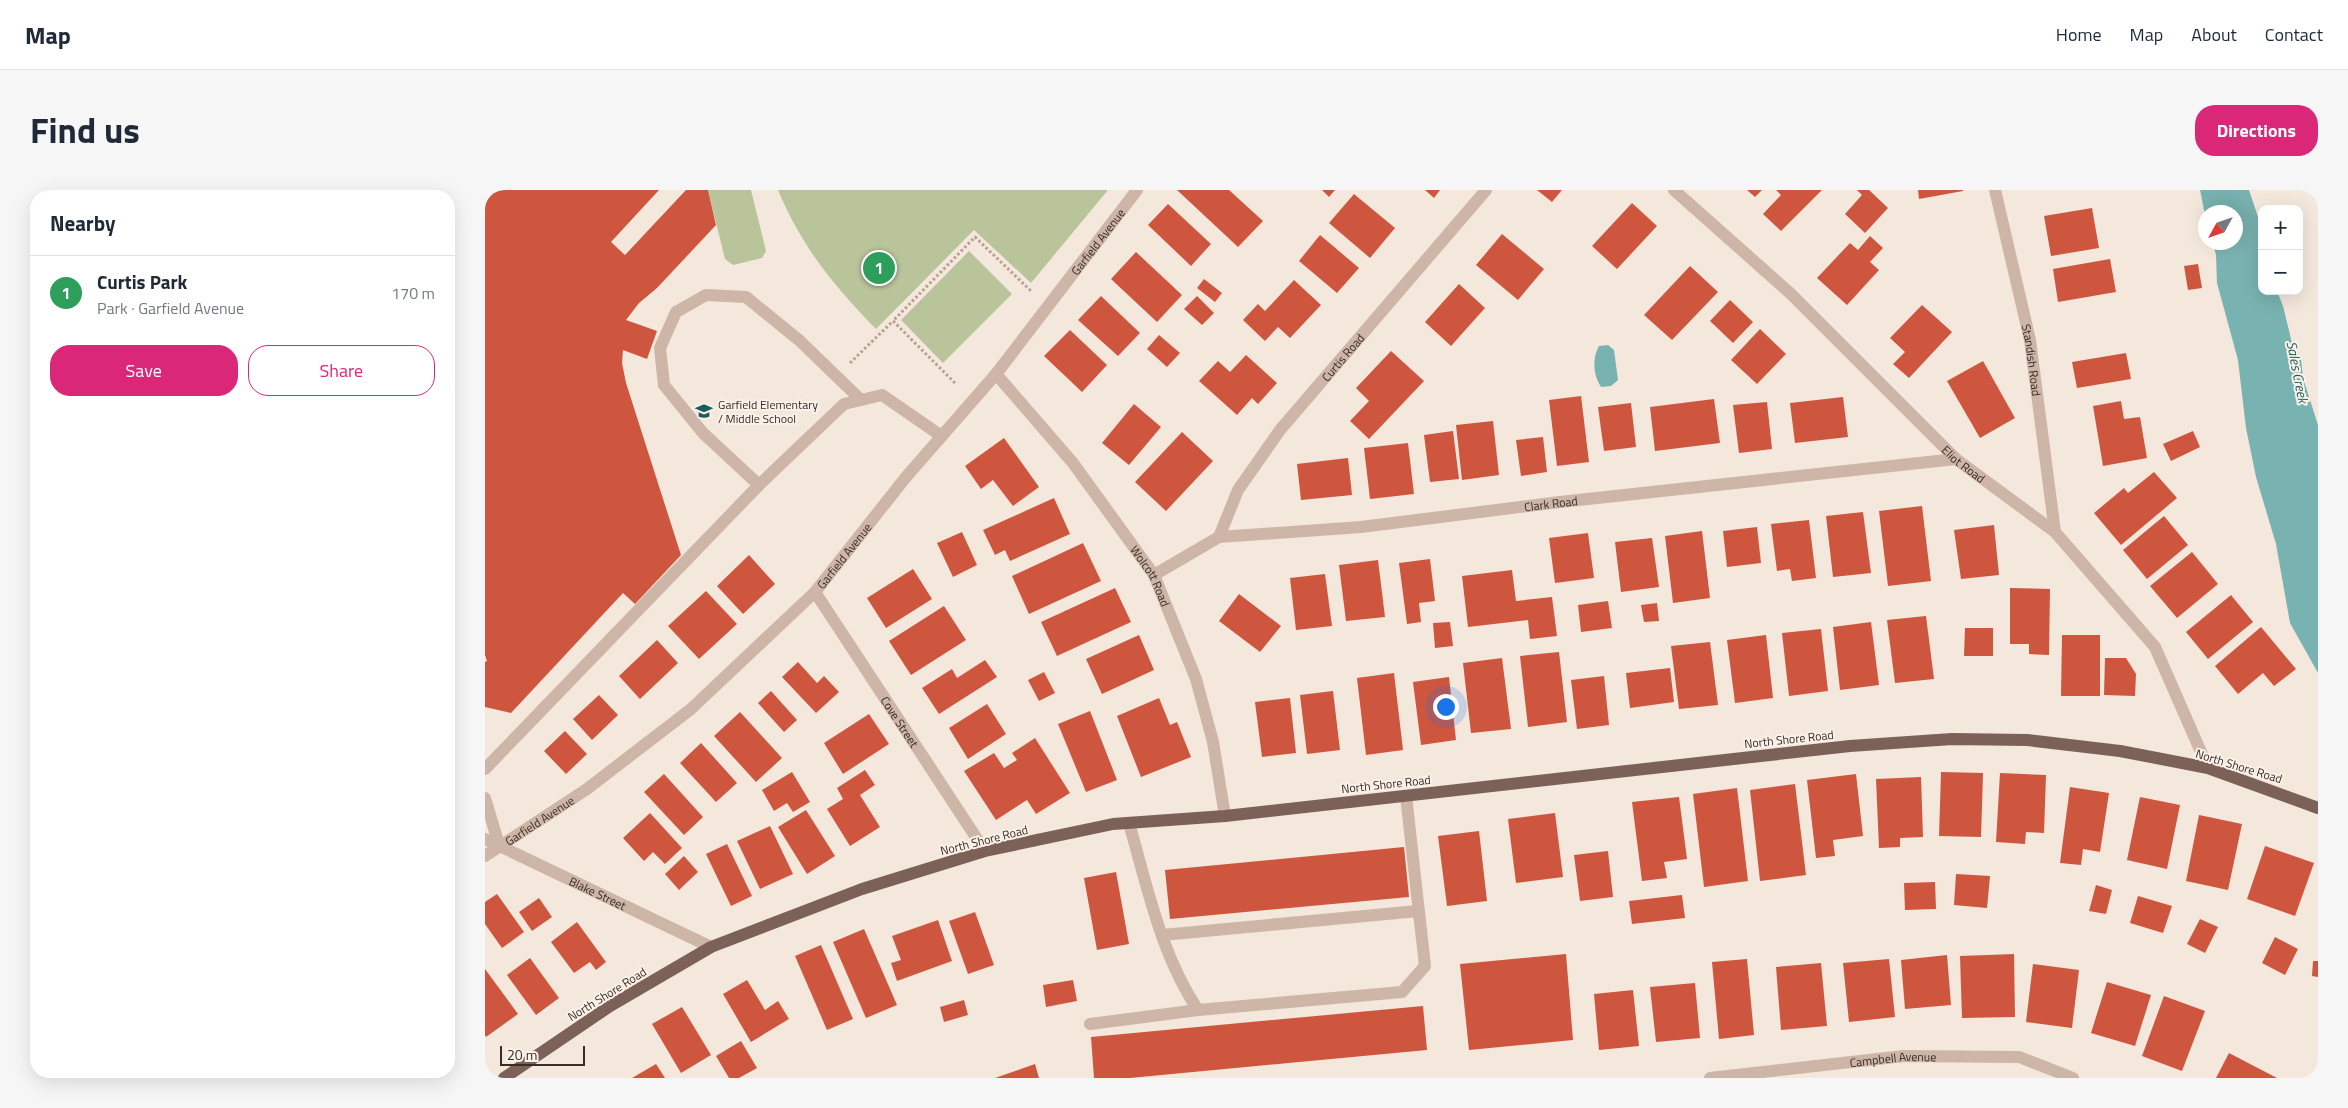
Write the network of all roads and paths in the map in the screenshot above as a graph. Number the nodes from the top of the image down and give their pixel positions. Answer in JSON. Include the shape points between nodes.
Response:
{"nodes":[{"id":1,"x":1137,"y":190,"type":"edge"},
{"id":2,"x":1486,"y":190,"type":"edge"},
{"id":3,"x":1674,"y":190,"type":"edge"},
{"id":4,"x":1995,"y":190,"type":"edge"},
{"id":5,"x":1031,"y":290,"type":"dead end"},
{"id":6,"x":893,"y":321,"type":"junction"},
{"id":7,"x":850,"y":363,"type":"dead end"},
{"id":8,"x":996,"y":374,"type":"junction"},
{"id":9,"x":955,"y":383,"type":"dead end"},
{"id":10,"x":861,"y":400,"type":"junction"},
{"id":11,"x":940,"y":435,"type":"junction"},
{"id":12,"x":1956,"y":459,"type":"junction"},
{"id":13,"x":759,"y":485,"type":"junction"},
{"id":14,"x":2055,"y":532,"type":"junction"},
{"id":15,"x":1219,"y":537,"type":"junction"},
{"id":16,"x":1153,"y":574,"type":"junction"},
{"id":17,"x":815,"y":592,"type":"junction"},
{"id":18,"x":2208,"y":768,"type":"junction"},
{"id":19,"x":485,"y":769,"type":"edge"},
{"id":20,"x":1406,"y":796,"type":"junction"},
{"id":21,"x":485,"y":798,"type":"edge"},
{"id":22,"x":2318,"y":808,"type":"edge"},
{"id":23,"x":1225,"y":816,"type":"junction"},
{"id":24,"x":1129,"y":823,"type":"junction"},
{"id":25,"x":485,"y":839,"type":"edge"},
{"id":26,"x":499,"y":845,"type":"junction"},
{"id":27,"x":985,"y":851,"type":"junction"},
{"id":28,"x":485,"y":856,"type":"edge"},
{"id":29,"x":1419,"y":911,"type":"junction"},
{"id":30,"x":1162,"y":935,"type":"junction"},
{"id":31,"x":711,"y":947,"type":"junction"},
{"id":32,"x":1198,"y":1010,"type":"junction"},
{"id":33,"x":1090,"y":1024,"type":"dead end"},
{"id":34,"x":504,"y":1078,"type":"edge"},
{"id":35,"x":1710,"y":1078,"type":"edge"},
{"id":36,"x":2073,"y":1078,"type":"edge"}],
"edges":[{"from":1,"to":8,"type":"street","name":"Garfield Avenue"},
{"from":2,"to":15,"type":"street","name":"Curtis Road","via":[[1281,430],[1238,490]]},
{"from":3,"to":12,"type":"street","name":"Eliot Road","via":[[1791,294]]},
{"from":4,"to":14,"type":"street","name":"Standish Road","via":[[2030,340]]},
{"from":5,"to":6,"type":"path","via":[[975,237]]},
{"from":6,"to":7,"type":"path"},
{"from":6,"to":9,"type":"path"},
{"from":8,"to":11,"type":"street","name":"Garfield Avenue"},
{"from":8,"to":16,"type":"street","name":"Wolcott Road","via":[[1073,463]]},
{"from":10,"to":11,"type":"street","via":[[882,396]]},
{"from":10,"to":13,"type":"street","via":[[844,404]]},
{"from":10,"to":13,"type":"street","via":[[800,341],[746,297],[706,296],[676,312],[660,348],[664,385],[703,433]]},
{"from":11,"to":17,"type":"street","name":"Garfield Avenue"},
{"from":12,"to":14,"type":"street","name":"Eliot Road"},
{"from":12,"to":15,"type":"street","name":"Clark Road","via":[[1361,527]]},
{"from":13,"to":19,"type":"street"},
{"from":14,"to":18,"type":"street","name":"Eliot Road","via":[[2155,647]]},
{"from":15,"to":16,"type":"street","name":"Clark Road"},
{"from":16,"to":23,"type":"street","name":"Wolcott Road","via":[[1196,679],[1213,742]]},
{"from":17,"to":26,"type":"street","name":"Garfield Avenue","via":[[691,709],[587,789]]},
{"from":17,"to":27,"type":"street","name":"Cove Street"},
{"from":18,"to":20,"type":"main road","name":"North Shore Road","via":[[2120,751],[2027,740],[1952,739],[1850,746]]},
{"from":18,"to":22,"type":"main road","name":"North Shore Road"},
{"from":20,"to":23,"type":"main road","name":"North Shore Road"},
{"from":20,"to":29,"type":"street"},
{"from":21,"to":26,"type":"street"},
{"from":23,"to":24,"type":"main road","name":"North Shore Road"},
{"from":24,"to":27,"type":"main road","name":"North Shore Road"},
{"from":24,"to":30,"type":"street"},
{"from":25,"to":26,"type":"street","name":"Blake Street"},
{"from":26,"to":28,"type":"street","name":"Garfield Avenue"},
{"from":26,"to":31,"type":"street","name":"Blake Street"},
{"from":27,"to":31,"type":"main road","name":"North Shore Road","via":[[862,890]]},
{"from":29,"to":30,"type":"street"},
{"from":29,"to":32,"type":"street","via":[[1425,966],[1402,992]]},
{"from":30,"to":32,"type":"street","via":[[1182,986]]},
{"from":31,"to":34,"type":"main road","name":"North Shore Road","via":[[610,1006]]},
{"from":32,"to":33,"type":"street"},
{"from":35,"to":36,"type":"street","name":"Campbell Avenue","via":[[1904,1056],[2019,1057]]}]}
